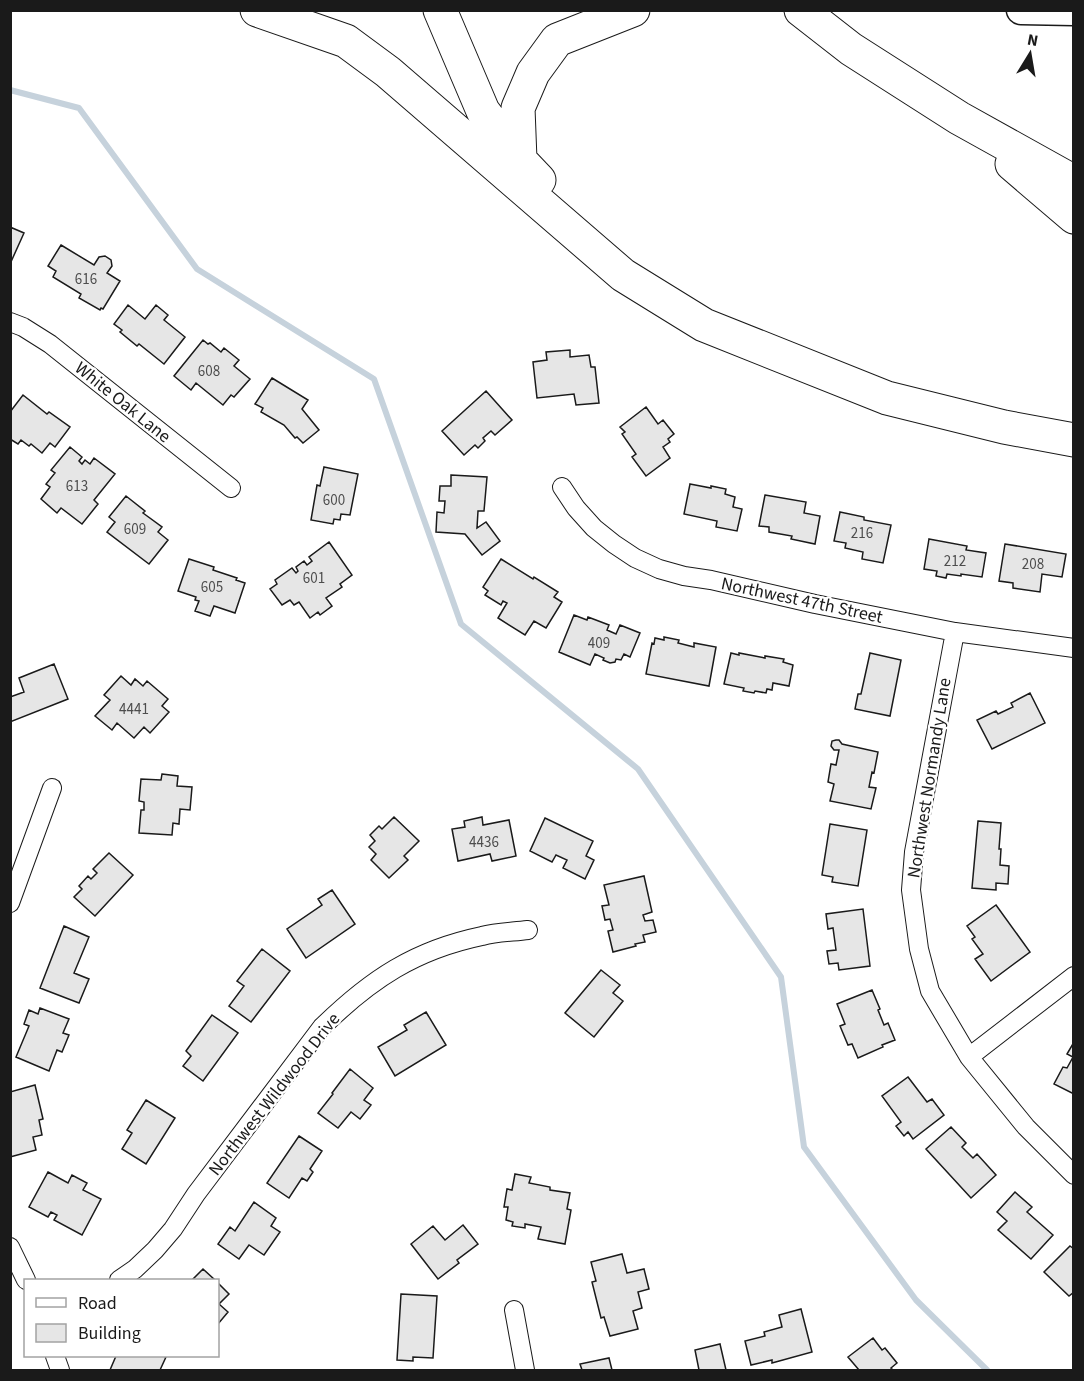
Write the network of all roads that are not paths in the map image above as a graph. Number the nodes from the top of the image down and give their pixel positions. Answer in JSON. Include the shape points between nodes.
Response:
{"nodes":[{"id":1,"x":257,"y":10,"type":"edge"},
{"id":2,"x":440,"y":10,"type":"edge"},
{"id":3,"x":633,"y":10,"type":"edge"},
{"id":4,"x":801,"y":10,"type":"edge"},
{"id":5,"x":1021,"y":10,"type":"edge"},
{"id":6,"x":1074,"y":11,"type":"edge"},
{"id":7,"x":959,"y":118,"type":"junction"},
{"id":8,"x":520,"y":160,"type":"junction"},
{"id":9,"x":1074,"y":182,"type":"edge"},
{"id":10,"x":1074,"y":217,"type":"edge"},
{"id":11,"x":10,"y":322,"type":"edge"},
{"id":12,"x":1074,"y":427,"type":"edge"},
{"id":13,"x":1074,"y":440,"type":"edge"},
{"id":14,"x":562,"y":487,"type":"dead end"},
{"id":15,"x":231,"y":488,"type":"dead end"},
{"id":16,"x":955,"y":632,"type":"junction"},
{"id":17,"x":1074,"y":648,"type":"edge"},
{"id":18,"x":52,"y":788,"type":"dead end"},
{"id":19,"x":10,"y":903,"type":"edge"},
{"id":20,"x":528,"y":930,"type":"dead end"},
{"id":21,"x":1074,"y":976,"type":"edge"},
{"id":22,"x":969,"y":1057,"type":"junction"},
{"id":23,"x":1074,"y":1175,"type":"edge"},
{"id":24,"x":10,"y":1247,"type":"edge"},
{"id":25,"x":25,"y":1279,"type":"edge"},
{"id":26,"x":122,"y":1279,"type":"edge"},
{"id":27,"x":514,"y":1310,"type":"dead end"},
{"id":28,"x":525,"y":1371,"type":"edge"}],
"edges":[{"from":1,"to":13,"type":"highway","via":[[346,41],[388,72],[622,275],[704,324],[887,398]]},
{"from":2,"to":8,"type":"highway","via":[[483,111]]},
{"from":3,"to":8,"type":"highway","via":[[557,40],[534,73],[518,108]]},
{"from":4,"to":7,"type":"highway","via":[[851,49]]},
{"from":5,"to":6,"type":"main road"},
{"from":7,"to":9,"type":"highway"},
{"from":7,"to":10,"type":"highway"},
{"from":8,"to":12,"type":"highway","via":[[560,203],[643,268],[730,320],[834,364],[897,384],[960,403]]},
{"from":11,"to":15,"type":"street","name":"White Oak Lane","via":[[50,344]]},
{"from":14,"to":16,"type":"street","name":"Northwest 47th Street","via":[[576,508],[607,539],[659,569]]},
{"from":16,"to":17,"type":"street","name":"Northwest 47th Street"},
{"from":16,"to":22,"type":"street","name":"Northwest Normandy Lane","via":[[914,852],[911,890],[919,949],[930,991]]},
{"from":18,"to":19,"type":"street"},
{"from":20,"to":26,"type":"street","name":"Northwest Wildwood Drive","via":[[484,935],[425,953],[397,967],[346,1003],[322,1027],[173,1229]]},
{"from":21,"to":22,"type":"street"},
{"from":22,"to":23,"type":"street","name":"Northwest Normandy Lane","via":[[1026,1127]]},
{"from":24,"to":25,"type":"street"},
{"from":27,"to":28,"type":"street"}]}
